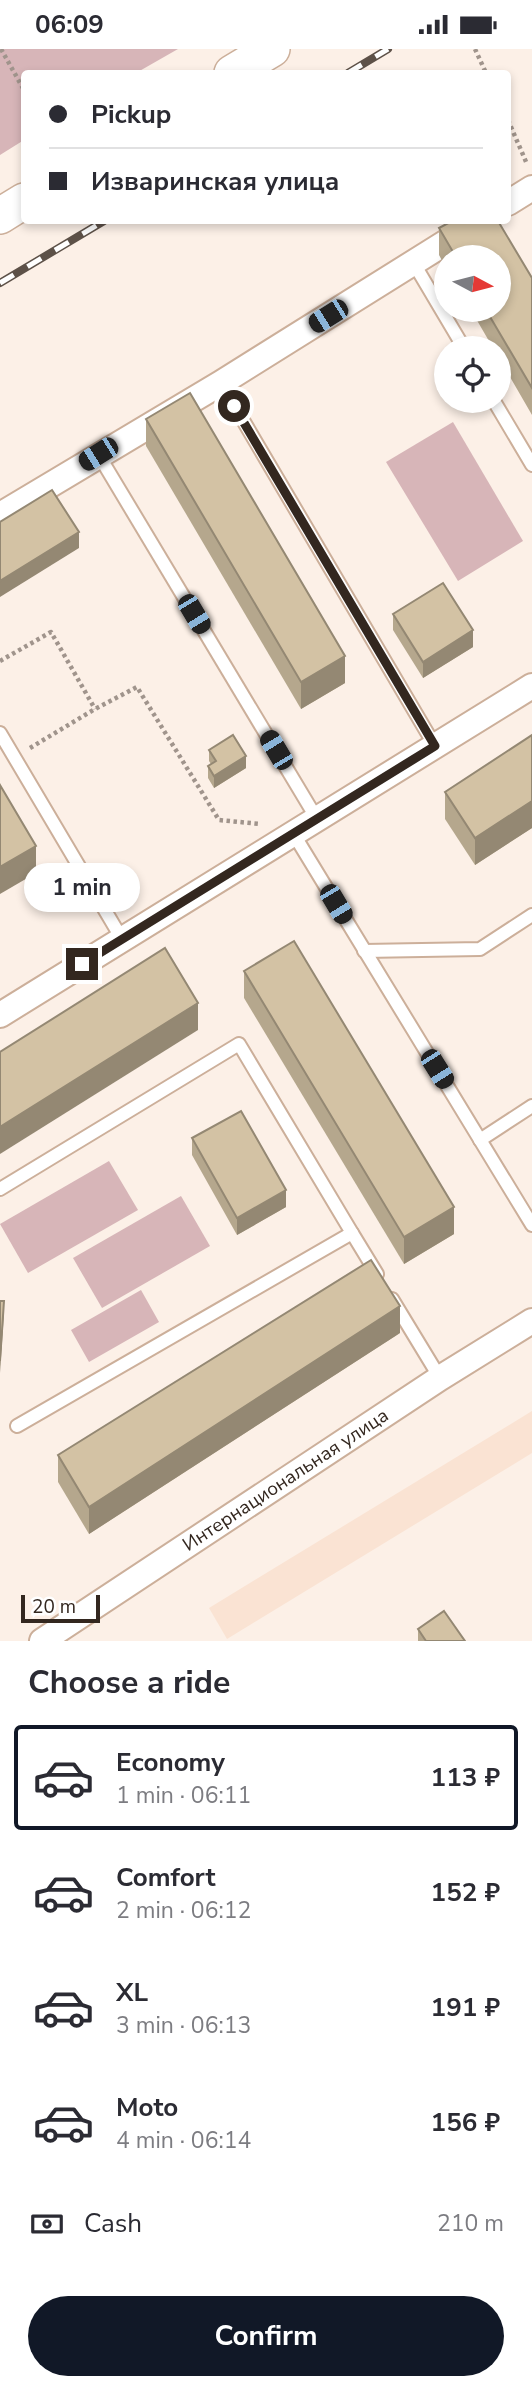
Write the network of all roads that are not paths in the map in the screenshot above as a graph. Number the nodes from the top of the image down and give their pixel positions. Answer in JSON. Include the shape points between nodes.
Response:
{"nodes":[{"id":1,"x":272,"y":49,"type":"edge"},
{"id":2,"x":237,"y":70,"type":"edge"},
{"id":3,"x":532,"y":188,"type":"edge"},
{"id":4,"x":511,"y":201,"type":"edge"},
{"id":5,"x":21,"y":203,"type":"edge"},
{"id":6,"x":0,"y":216,"type":"edge"},
{"id":7,"x":475,"y":224,"type":"edge"},
{"id":8,"x":413,"y":262,"type":"junction"},
{"id":9,"x":457,"y":336,"type":"edge"},
{"id":10,"x":221,"y":383,"type":"junction"},
{"id":11,"x":501,"y":413,"type":"edge"},
{"id":12,"x":98,"y":454,"type":"junction"},
{"id":13,"x":532,"y":465,"type":"edge"},
{"id":14,"x":0,"y":515,"type":"edge"},
{"id":15,"x":532,"y":685,"type":"edge"},
{"id":16,"x":0,"y":733,"type":"edge"},
{"id":17,"x":435,"y":746,"type":"junction"},
{"id":18,"x":304,"y":827,"type":"junction"},
{"id":19,"x":532,"y":915,"type":"edge"},
{"id":20,"x":122,"y":939,"type":"junction"},
{"id":21,"x":364,"y":951,"type":"junction"},
{"id":22,"x":0,"y":1015,"type":"edge"},
{"id":23,"x":532,"y":1106,"type":"edge"},
{"id":24,"x":480,"y":1140,"type":"junction"},
{"id":25,"x":0,"y":1189,"type":"edge"},
{"id":26,"x":532,"y":1225,"type":"edge"},
{"id":27,"x":352,"y":1233,"type":"junction"},
{"id":28,"x":532,"y":1321,"type":"edge"},
{"id":29,"x":440,"y":1378,"type":"junction"},
{"id":30,"x":17,"y":1426,"type":"dead end"},
{"id":31,"x":42,"y":1641,"type":"edge"}],
"edges":[{"from":1,"to":2,"type":"street"},
{"from":3,"to":4,"type":"street"},
{"from":5,"to":6,"type":"street"},
{"from":7,"to":8,"type":"street"},
{"from":8,"to":9,"type":"lane"},
{"from":8,"to":10,"type":"street"},
{"from":10,"to":12,"type":"street"},
{"from":10,"to":17,"type":"lane"},
{"from":11,"to":13,"type":"lane"},
{"from":12,"to":14,"type":"street"},
{"from":12,"to":18,"type":"lane"},
{"from":15,"to":17,"type":"street"},
{"from":16,"to":20,"type":"lane"},
{"from":17,"to":18,"type":"street"},
{"from":18,"to":20,"type":"street"},
{"from":18,"to":21,"type":"lane"},
{"from":19,"to":21,"type":"lane","via":[[480,949]]},
{"from":20,"to":22,"type":"street"},
{"from":21,"to":24,"type":"lane"},
{"from":23,"to":24,"type":"lane"},
{"from":24,"to":26,"type":"lane"},
{"from":25,"to":27,"type":"lane","via":[[239,1044]]},
{"from":27,"to":29,"type":"lane"},
{"from":27,"to":30,"type":"lane"},
{"from":28,"to":29,"type":"street","name":"Интернациональная улица"},
{"from":29,"to":31,"type":"street","name":"Интернациональная улица"}]}
